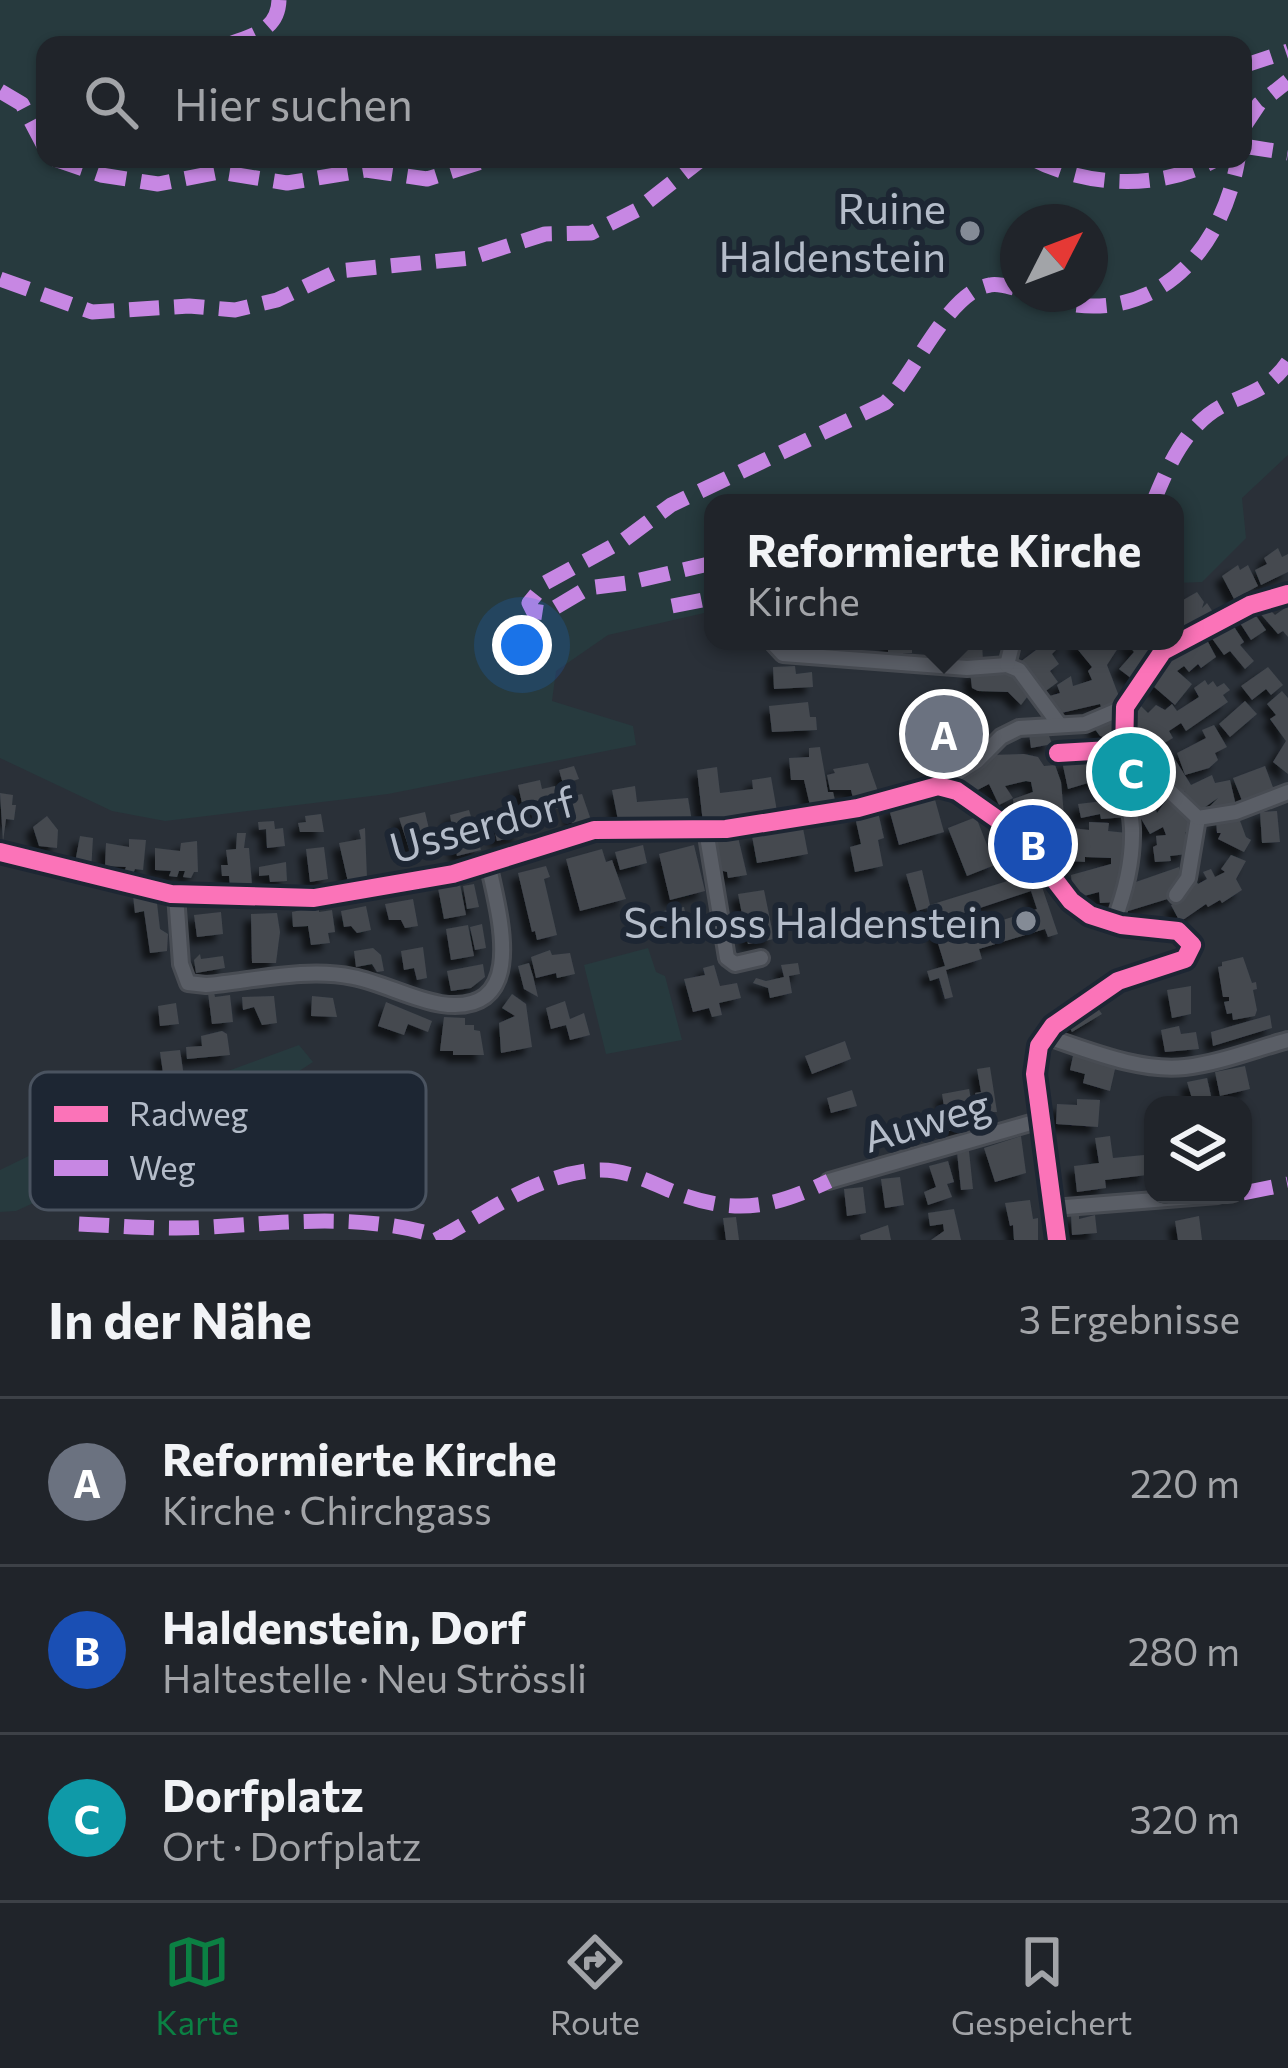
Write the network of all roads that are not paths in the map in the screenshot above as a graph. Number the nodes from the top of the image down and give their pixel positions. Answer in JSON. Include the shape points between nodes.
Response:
{"nodes":[{"id":1,"x":1288,"y":595,"type":"edge"},
{"id":2,"x":1184,"y":640,"type":"edge"},
{"id":3,"x":779,"y":650,"type":"edge"},
{"id":4,"x":1011,"y":650,"type":"edge"},
{"id":5,"x":1165,"y":650,"type":"edge"},
{"id":6,"x":1007,"y":665,"type":"junction"},
{"id":7,"x":1125,"y":707,"type":"junction"},
{"id":8,"x":1059,"y":724,"type":"junction"},
{"id":9,"x":1058,"y":753,"type":"dead end"},
{"id":10,"x":1124,"y":754,"type":"junction"},
{"id":11,"x":945,"y":787,"type":"junction"},
{"id":12,"x":1288,"y":793,"type":"edge"},
{"id":13,"x":1198,"y":818,"type":"junction"},
{"id":14,"x":706,"y":830,"type":"junction"},
{"id":15,"x":0,"y":852,"type":"edge"},
{"id":16,"x":488,"y":863,"type":"junction"},
{"id":17,"x":176,"y":895,"type":"junction"},
{"id":18,"x":1177,"y":895,"type":"dead end"},
{"id":19,"x":1113,"y":924,"type":"junction"},
{"id":20,"x":761,"y":958,"type":"dead end"},
{"id":21,"x":1045,"y":1036,"type":"junction"},
{"id":22,"x":1288,"y":1040,"type":"edge"},
{"id":23,"x":1042,"y":1120,"type":"junction"},
{"id":24,"x":829,"y":1181,"type":"dead end"},
{"id":25,"x":1144,"y":1201,"type":"edge"},
{"id":26,"x":1053,"y":1208,"type":"junction"},
{"id":27,"x":1057,"y":1240,"type":"edge"}],
"edges":[{"from":1,"to":2,"type":"street"},
{"from":3,"to":6,"type":"street"},
{"from":4,"to":6,"type":"street"},
{"from":5,"to":7,"type":"street"},
{"from":6,"to":8,"type":"street"},
{"from":7,"to":8,"type":"street","via":[[1085,724]]},
{"from":7,"to":10,"type":"street"},
{"from":8,"to":11,"type":"street","via":[[1010,732]]},
{"from":9,"to":10,"type":"street"},
{"from":10,"to":13,"type":"street"},
{"from":10,"to":19,"type":"street","via":[[1115,771],[1128,796],[1132,853]]},
{"from":11,"to":14,"type":"street","name":"Usserdorf"},
{"from":11,"to":19,"type":"street","via":[[993,814],[1071,901]]},
{"from":12,"to":13,"type":"street"},
{"from":13,"to":18,"type":"street","via":[[1188,878]]},
{"from":14,"to":16,"type":"street","name":"Usserdorf","via":[[594,830]]},
{"from":14,"to":20,"type":"street","via":[[727,958]]},
{"from":15,"to":17,"type":"street"},
{"from":16,"to":17,"type":"street","name":"Usserdorf","via":[[314,898]]},
{"from":16,"to":17,"type":"street","via":[[504,959],[489,991],[471,1003],[438,1004],[334,974],[206,986],[185,979]]},
{"from":19,"to":21,"type":"street","via":[[1178,931],[1191,952],[1128,975]]},
{"from":21,"to":22,"type":"street","via":[[1166,1068]]},
{"from":21,"to":23,"type":"street","via":[[1034,1069]]},
{"from":23,"to":24,"type":"street","name":"Auweg"},
{"from":23,"to":26,"type":"street"},
{"from":25,"to":26,"type":"street"},
{"from":26,"to":27,"type":"street"}]}
